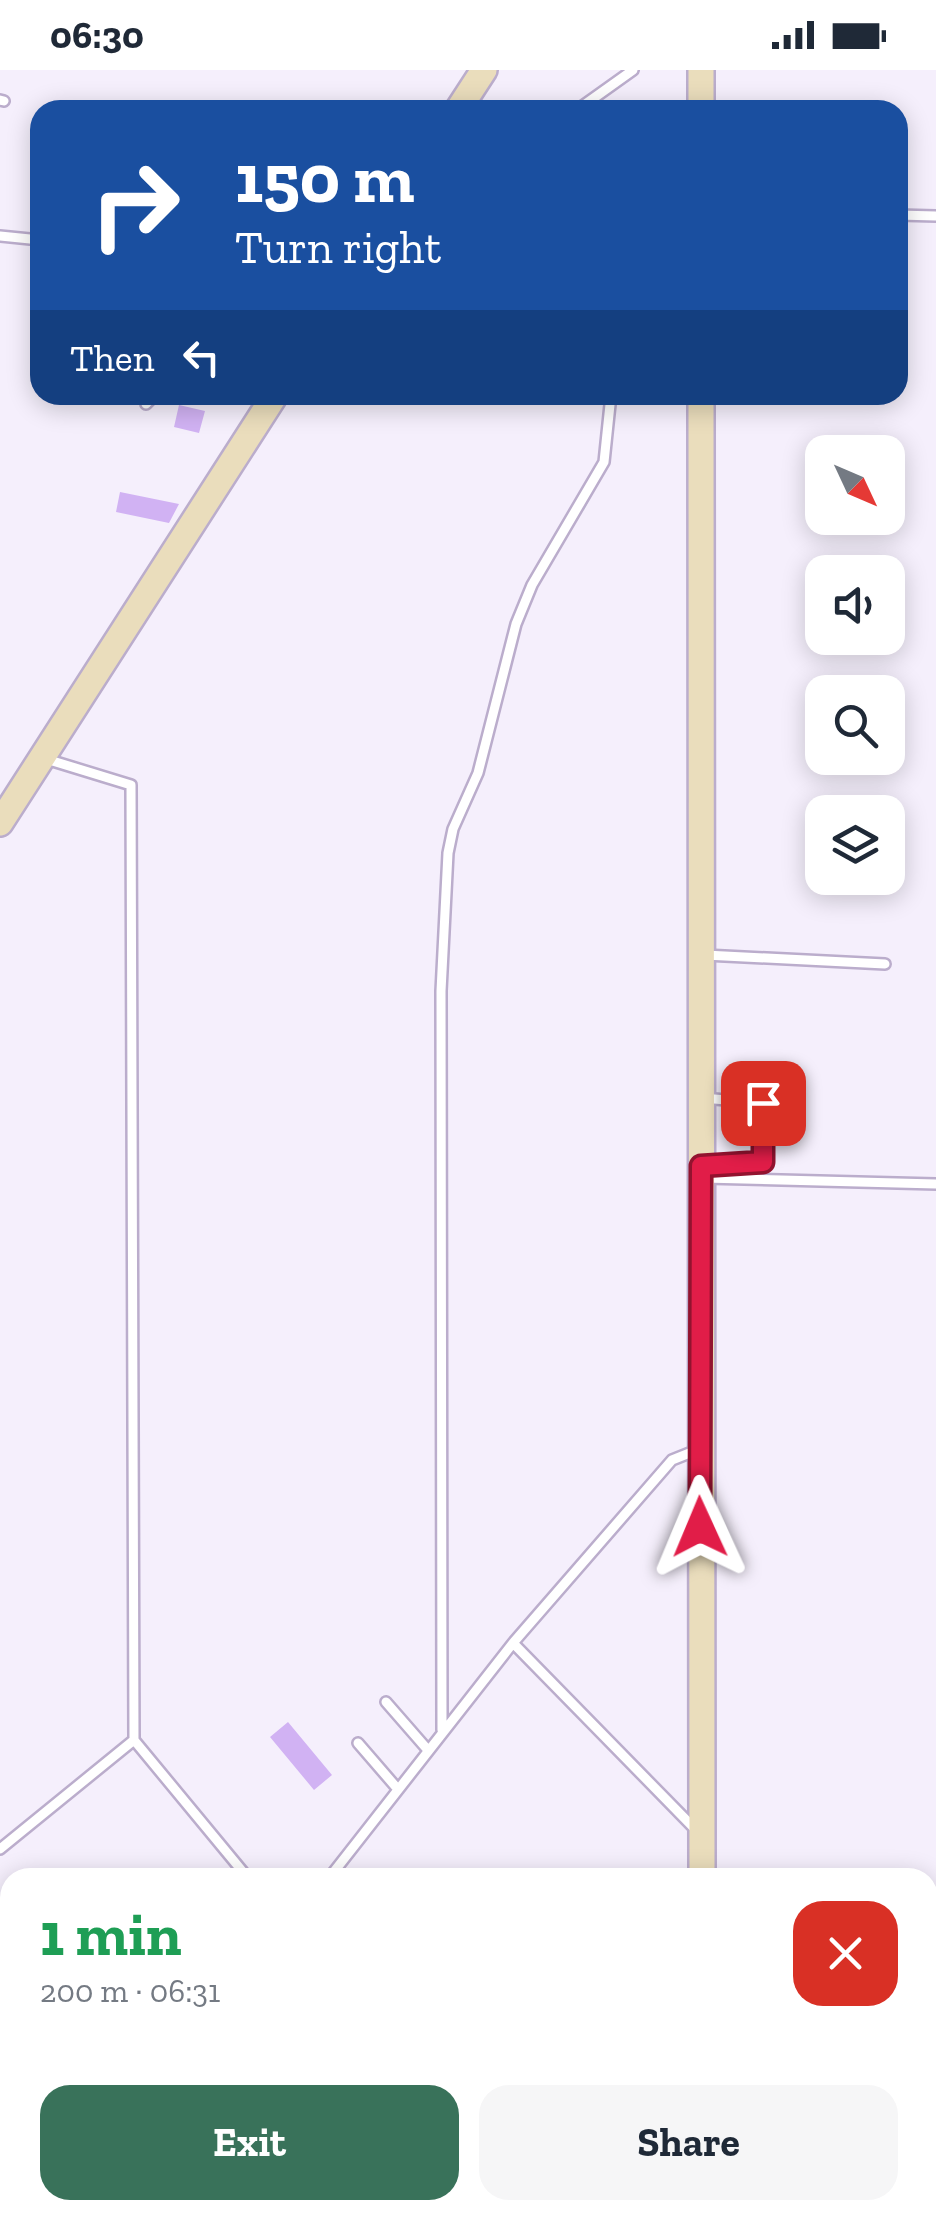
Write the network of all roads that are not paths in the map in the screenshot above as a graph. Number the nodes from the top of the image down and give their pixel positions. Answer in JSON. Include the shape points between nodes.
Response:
{"nodes":[{"id":1,"x":484,"y":70,"type":"edge"},
{"id":2,"x":634,"y":70,"type":"edge"},
{"id":3,"x":701,"y":70,"type":"edge"},
{"id":4,"x":464,"y":100,"type":"edge"},
{"id":5,"x":591,"y":100,"type":"edge"},
{"id":6,"x":701,"y":100,"type":"edge"},
{"id":7,"x":908,"y":215,"type":"edge"},
{"id":8,"x":936,"y":216,"type":"edge"},
{"id":9,"x":0,"y":236,"type":"edge"},
{"id":10,"x":30,"y":239,"type":"edge"},
{"id":11,"x":269,"y":405,"type":"edge"},
{"id":12,"x":610,"y":405,"type":"edge"},
{"id":13,"x":701,"y":405,"type":"edge"},
{"id":14,"x":43,"y":758,"type":"junction"},
{"id":15,"x":0,"y":823,"type":"edge"},
{"id":16,"x":702,"y":955,"type":"junction"},
{"id":17,"x":885,"y":964,"type":"dead end"},
{"id":18,"x":702,"y":1098,"type":"junction"},
{"id":19,"x":701,"y":1172,"type":"junction"},
{"id":20,"x":936,"y":1184,"type":"edge"},
{"id":21,"x":700,"y":1449,"type":"junction"},
{"id":22,"x":513,"y":1643,"type":"junction"},
{"id":23,"x":386,"y":1702,"type":"dead end"},
{"id":24,"x":442,"y":1730,"type":"junction"},
{"id":25,"x":134,"y":1740,"type":"junction"},
{"id":26,"x":358,"y":1743,"type":"dead end"},
{"id":27,"x":427,"y":1749,"type":"junction"},
{"id":28,"x":396,"y":1788,"type":"junction"},
{"id":29,"x":702,"y":1837,"type":"junction"},
{"id":30,"x":0,"y":1849,"type":"edge"},
{"id":31,"x":240,"y":1868,"type":"edge"},
{"id":32,"x":336,"y":1868,"type":"edge"},
{"id":33,"x":702,"y":1868,"type":"edge"}],
"edges":[{"from":1,"to":4,"type":"main road"},
{"from":2,"to":5,"type":"lane"},
{"from":3,"to":6,"type":"main road"},
{"from":7,"to":8,"type":"lane"},
{"from":9,"to":10,"type":"lane"},
{"from":11,"to":14,"type":"main road"},
{"from":12,"to":24,"type":"lane","via":[[604,462],[516,624],[478,773],[448,852],[440,1049]]},
{"from":13,"to":16,"type":"main road"},
{"from":14,"to":15,"type":"main road"},
{"from":14,"to":25,"type":"lane","via":[[131,785]]},
{"from":16,"to":17,"type":"lane"},
{"from":16,"to":18,"type":"main road"},
{"from":18,"to":19,"type":"main road"},
{"from":18,"to":19,"type":"lane","via":[[763,1103],[763,1162]]},
{"from":19,"to":20,"type":"lane"},
{"from":19,"to":21,"type":"main road"},
{"from":21,"to":22,"type":"lane","via":[[672,1460]]},
{"from":21,"to":29,"type":"main road"},
{"from":22,"to":24,"type":"lane"},
{"from":22,"to":29,"type":"lane"},
{"from":23,"to":27,"type":"lane"},
{"from":24,"to":27,"type":"lane"},
{"from":25,"to":30,"type":"lane"},
{"from":25,"to":31,"type":"lane"},
{"from":26,"to":28,"type":"lane"},
{"from":27,"to":28,"type":"lane"},
{"from":28,"to":32,"type":"lane"},
{"from":29,"to":33,"type":"main road"}]}
